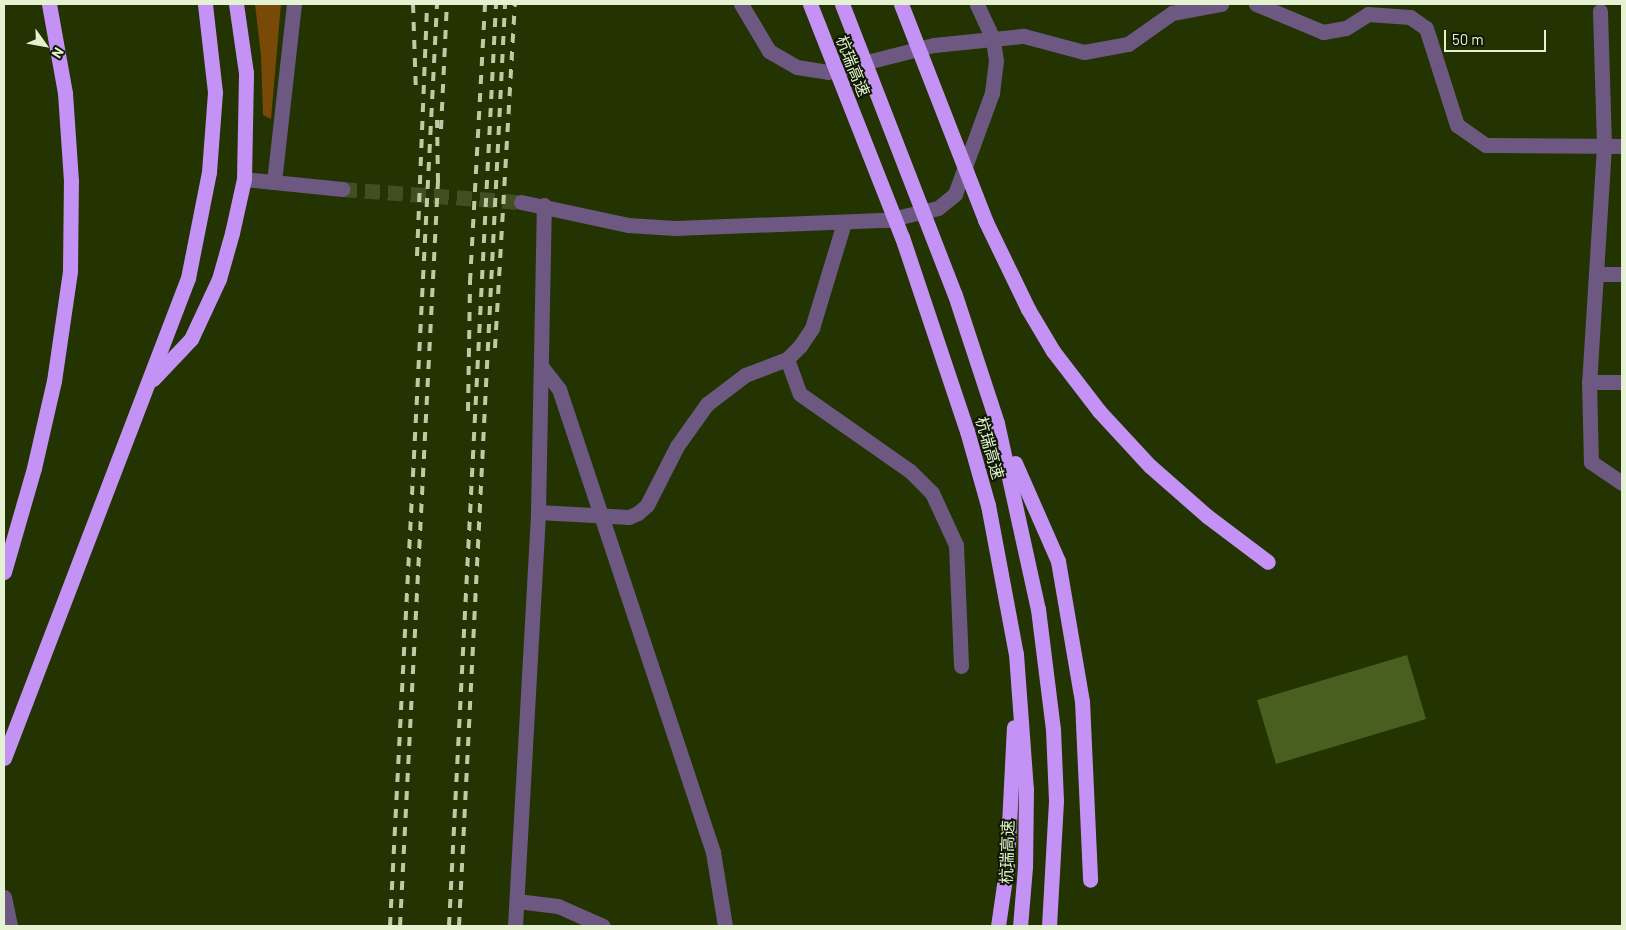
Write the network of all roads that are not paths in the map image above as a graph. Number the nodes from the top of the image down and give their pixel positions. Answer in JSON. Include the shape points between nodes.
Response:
{"nodes":[{"id":1,"x":49,"y":4,"type":"edge"},
{"id":2,"x":205,"y":4,"type":"edge"},
{"id":3,"x":236,"y":4,"type":"edge"},
{"id":4,"x":294,"y":4,"type":"edge"},
{"id":5,"x":741,"y":4,"type":"edge"},
{"id":6,"x":810,"y":4,"type":"edge"},
{"id":7,"x":842,"y":4,"type":"edge"},
{"id":8,"x":901,"y":4,"type":"edge"},
{"id":9,"x":977,"y":4,"type":"edge"},
{"id":10,"x":1221,"y":4,"type":"edge"},
{"id":11,"x":1256,"y":4,"type":"edge"},
{"id":12,"x":1600,"y":11,"type":"dead end"},
{"id":13,"x":993,"y":39,"type":"junction"},
{"id":14,"x":1604,"y":146,"type":"junction"},
{"id":15,"x":1622,"y":146,"type":"edge"},
{"id":16,"x":244,"y":179,"type":"junction"},
{"id":17,"x":274,"y":182,"type":"junction"},
{"id":18,"x":342,"y":189,"type":"tunnel mouth"},
{"id":19,"x":521,"y":202,"type":"tunnel mouth"},
{"id":20,"x":544,"y":205,"type":"junction"},
{"id":21,"x":844,"y":223,"type":"junction"},
{"id":22,"x":1596,"y":274,"type":"junction"},
{"id":23,"x":1622,"y":274,"type":"edge"},
{"id":24,"x":787,"y":359,"type":"junction"},
{"id":25,"x":541,"y":366,"type":"junction"},
{"id":26,"x":1588,"y":382,"type":"junction"},
{"id":27,"x":1622,"y":382,"type":"edge"},
{"id":28,"x":148,"y":384,"type":"junction"},
{"id":29,"x":997,"y":423,"type":"junction"},
{"id":30,"x":1622,"y":483,"type":"edge"},
{"id":31,"x":538,"y":512,"type":"junction"},
{"id":32,"x":601,"y":516,"type":"junction"},
{"id":33,"x":1268,"y":562,"type":"dead end"},
{"id":34,"x":4,"y":572,"type":"edge"},
{"id":35,"x":1016,"y":654,"type":"junction"},
{"id":36,"x":961,"y":666,"type":"dead end"},
{"id":37,"x":4,"y":758,"type":"edge"},
{"id":38,"x":1090,"y":880,"type":"dead end"},
{"id":39,"x":4,"y":897,"type":"edge"},
{"id":40,"x":517,"y":901,"type":"junction"},
{"id":41,"x":595,"y":924,"type":"edge"},
{"id":42,"x":4,"y":926,"type":"edge"},
{"id":43,"x":9,"y":926,"type":"edge"},
{"id":44,"x":515,"y":926,"type":"edge"},
{"id":45,"x":726,"y":926,"type":"edge"},
{"id":46,"x":998,"y":926,"type":"edge"},
{"id":47,"x":1020,"y":926,"type":"edge"},
{"id":48,"x":1049,"y":926,"type":"edge"}],
"edges":[{"from":1,"to":34,"type":"highway","via":[[65,93],[71,181],[70,271],[54,381],[34,468]]},
{"from":2,"to":28,"type":"highway","via":[[215,92],[209,172],[188,278]]},
{"from":3,"to":16,"type":"highway","via":[[246,73]]},
{"from":4,"to":17,"type":"street"},
{"from":5,"to":13,"type":"street","via":[[769,51],[812,72],[828,72],[934,45]]},
{"from":6,"to":35,"type":"highway","name":"杭瑞高速","bridge":true,"via":[[902,237],[967,431],[988,505]]},
{"from":7,"to":29,"type":"highway","name":"杭瑞高速","bridge":true,"via":[[955,295]]},
{"from":8,"to":33,"type":"highway","bridge":true,"via":[[985,220],[1028,309],[1053,351],[1099,411],[1150,466],[1207,516]]},
{"from":9,"to":13,"type":"street"},
{"from":10,"to":13,"type":"street","via":[[1172,13],[1128,44],[1084,52],[1024,36]]},
{"from":11,"to":14,"type":"street","via":[[1324,32],[1346,28],[1368,14],[1410,17],[1426,28],[1458,125],[1486,145]]},
{"from":12,"to":14,"type":"street"},
{"from":13,"to":21,"type":"street","via":[[996,61],[992,93],[955,194],[938,208],[916,216]]},
{"from":14,"to":15,"type":"street"},
{"from":14,"to":22,"type":"street"},
{"from":16,"to":17,"type":"street"},
{"from":16,"to":28,"type":"highway","via":[[219,279],[190,339]]},
{"from":17,"to":18,"type":"street"},
{"from":19,"to":20,"type":"street"},
{"from":20,"to":21,"type":"street","via":[[653,228]]},
{"from":20,"to":25,"type":"street"},
{"from":21,"to":24,"type":"street","via":[[812,328]]},
{"from":22,"to":23,"type":"street"},
{"from":22,"to":26,"type":"street"},
{"from":24,"to":32,"type":"street","via":[[745,375],[707,404],[677,446],[647,505],[638,513],[628,517]]},
{"from":24,"to":36,"type":"street","via":[[800,394],[910,471],[932,493],[956,545]]},
{"from":25,"to":31,"type":"street"},
{"from":25,"to":32,"type":"street","via":[[558,389]]},
{"from":26,"to":27,"type":"street"},
{"from":26,"to":30,"type":"street","via":[[1591,462]]},
{"from":28,"to":37,"type":"highway"},
{"from":29,"to":38,"type":"highway","via":[[1058,561],[1082,701]]},
{"from":29,"to":48,"type":"highway","name":"杭瑞高速","via":[[1032,572],[1052,721],[1056,801]]},
{"from":31,"to":32,"type":"street"},
{"from":31,"to":40,"type":"street"},
{"from":32,"to":45,"type":"street","via":[[714,852]]},
{"from":35,"to":46,"type":"highway","via":[[1008,864]]},
{"from":35,"to":47,"type":"highway","name":"杭瑞高速","via":[[1026,789]]},
{"from":39,"to":43,"type":"street"},
{"from":40,"to":41,"type":"street","via":[[558,906]]},
{"from":40,"to":44,"type":"street"},
{"from":42,"to":43,"type":"street"}]}
